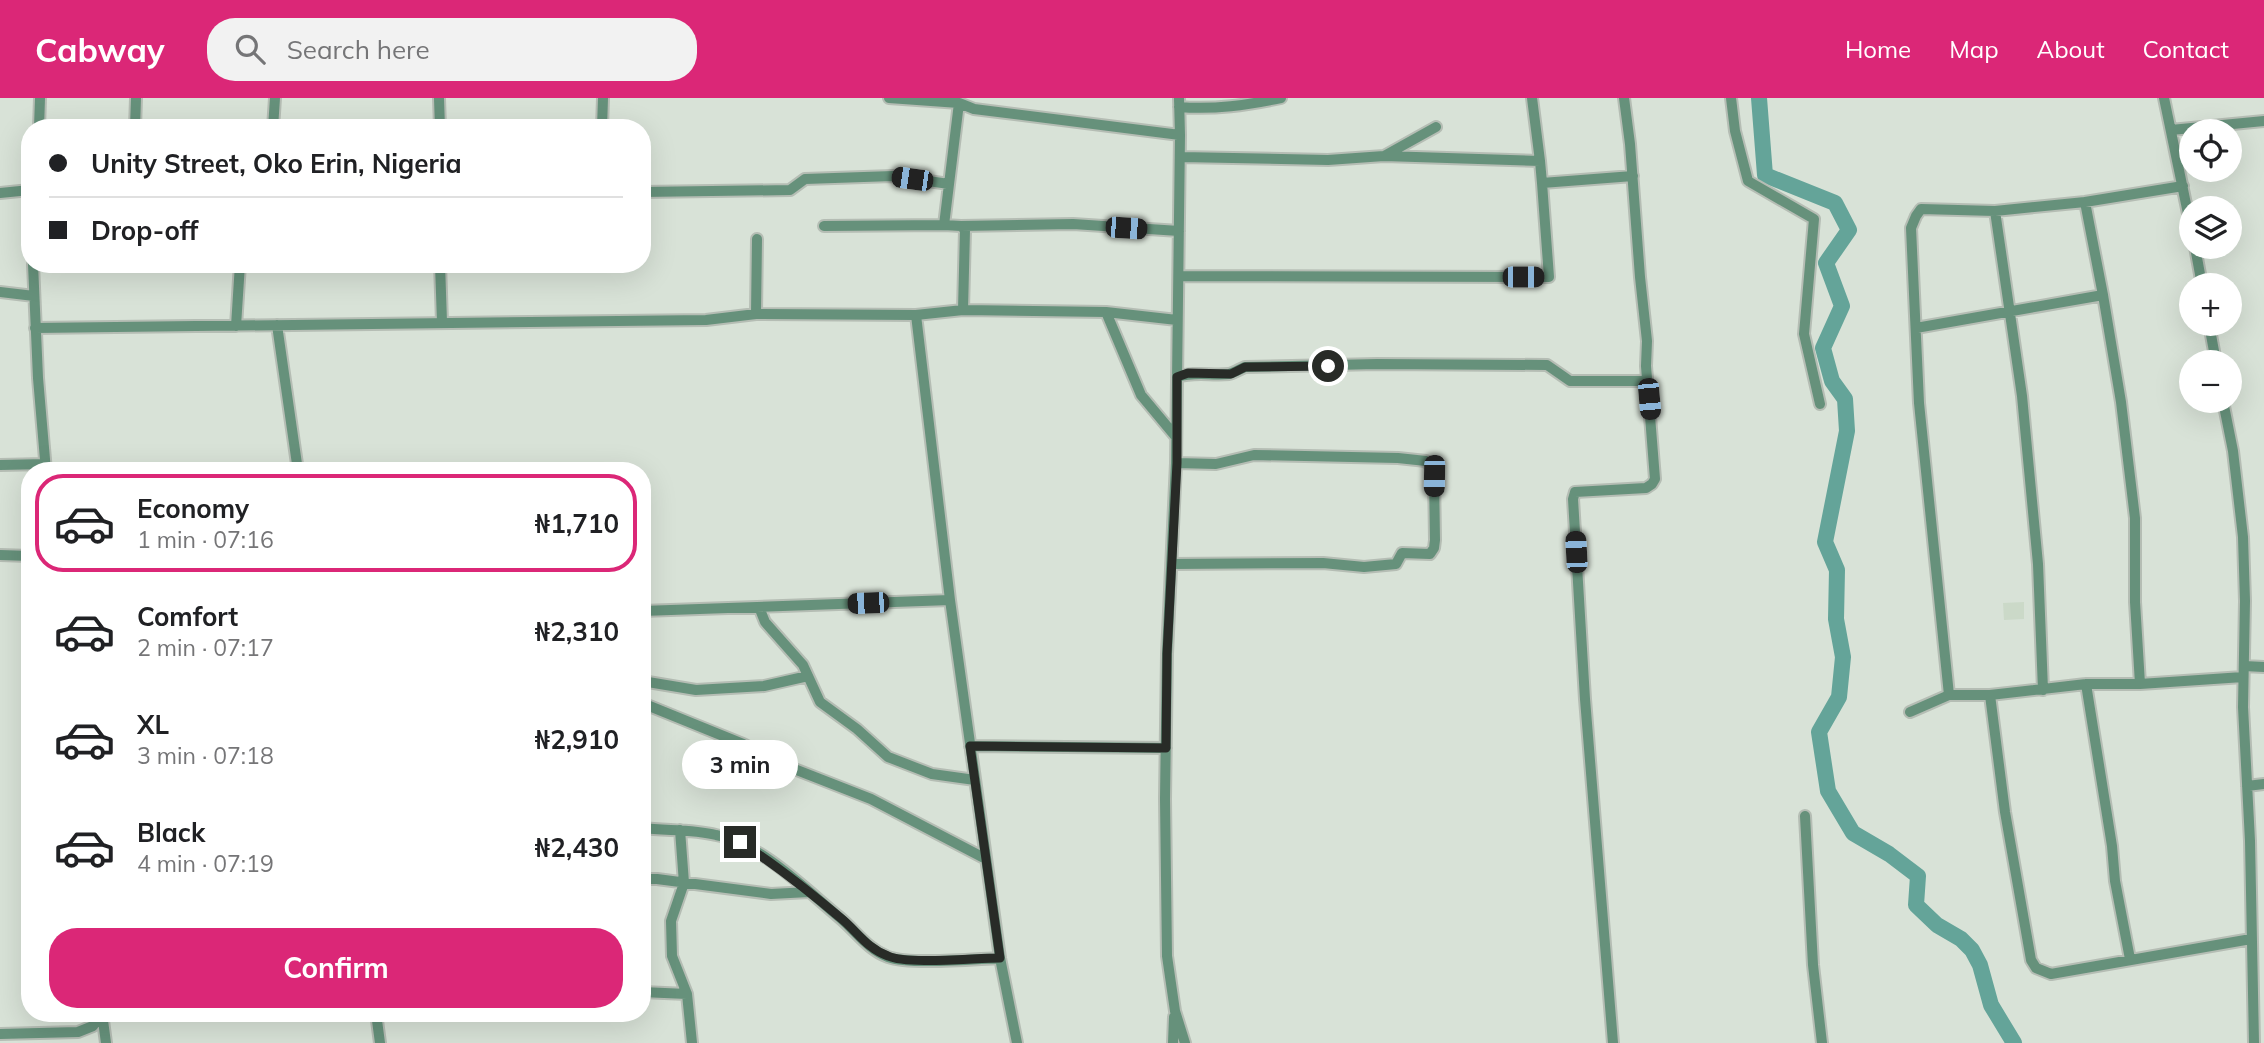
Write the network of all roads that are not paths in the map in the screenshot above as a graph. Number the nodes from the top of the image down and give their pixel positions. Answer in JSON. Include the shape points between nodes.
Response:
{"nodes":[{"id":1,"x":40,"y":98,"type":"edge"},
{"id":2,"x":136,"y":98,"type":"edge"},
{"id":3,"x":275,"y":98,"type":"edge"},
{"id":4,"x":439,"y":98,"type":"edge"},
{"id":5,"x":603,"y":98,"type":"edge"},
{"id":6,"x":889,"y":98,"type":"edge"},
{"id":7,"x":1281,"y":98,"type":"edge"},
{"id":8,"x":1532,"y":98,"type":"edge"},
{"id":9,"x":1624,"y":98,"type":"edge"},
{"id":10,"x":1731,"y":98,"type":"edge"},
{"id":11,"x":2164,"y":98,"type":"edge"},
{"id":12,"x":961,"y":101,"type":"edge"},
{"id":13,"x":1179,"y":103,"type":"edge"},
{"id":14,"x":39,"y":119,"type":"edge"},
{"id":15,"x":135,"y":119,"type":"edge"},
{"id":16,"x":274,"y":119,"type":"edge"},
{"id":17,"x":440,"y":119,"type":"edge"},
{"id":18,"x":602,"y":119,"type":"edge"},
{"id":19,"x":2264,"y":121,"type":"edge"},
{"id":20,"x":1436,"y":127,"type":"dead end"},
{"id":21,"x":2171,"y":130,"type":"junction"},
{"id":22,"x":1180,"y":135,"type":"junction"},
{"id":23,"x":1384,"y":156,"type":"junction"},
{"id":24,"x":1181,"y":157,"type":"junction"},
{"id":25,"x":1540,"y":161,"type":"junction"},
{"id":26,"x":1633,"y":176,"type":"junction"},
{"id":27,"x":1542,"y":183,"type":"junction"},
{"id":28,"x":949,"y":184,"type":"junction"},
{"id":29,"x":2183,"y":187,"type":"junction"},
{"id":30,"x":21,"y":191,"type":"edge"},
{"id":31,"x":0,"y":192,"type":"edge"},
{"id":32,"x":651,"y":192,"type":"edge"},
{"id":33,"x":2185,"y":196,"type":"edge"},
{"id":34,"x":2085,"y":202,"type":"junction"},
{"id":35,"x":1995,"y":211,"type":"junction"},
{"id":36,"x":944,"y":225,"type":"junction"},
{"id":37,"x":824,"y":226,"type":"dead end"},
{"id":38,"x":961,"y":226,"type":"junction"},
{"id":39,"x":1179,"y":231,"type":"junction"},
{"id":40,"x":757,"y":239,"type":"dead end"},
{"id":41,"x":33,"y":273,"type":"edge"},
{"id":42,"x":239,"y":273,"type":"edge"},
{"id":43,"x":440,"y":273,"type":"edge"},
{"id":44,"x":1180,"y":276,"type":"junction"},
{"id":45,"x":0,"y":292,"type":"edge"},
{"id":46,"x":2103,"y":295,"type":"junction"},
{"id":47,"x":34,"y":296,"type":"junction"},
{"id":48,"x":963,"y":310,"type":"junction"},
{"id":49,"x":1107,"y":312,"type":"junction"},
{"id":50,"x":2009,"y":312,"type":"junction"},
{"id":51,"x":756,"y":314,"type":"junction"},
{"id":52,"x":916,"y":315,"type":"junction"},
{"id":53,"x":1177,"y":320,"type":"junction"},
{"id":54,"x":442,"y":322,"type":"junction"},
{"id":55,"x":276,"y":325,"type":"junction"},
{"id":56,"x":236,"y":326,"type":"junction"},
{"id":57,"x":36,"y":328,"type":"junction"},
{"id":58,"x":1916,"y":328,"type":"junction"},
{"id":59,"x":1177,"y":377,"type":"junction"},
{"id":60,"x":1647,"y":380,"type":"junction"},
{"id":61,"x":1820,"y":404,"type":"dead end"},
{"id":62,"x":2225,"y":413,"type":"edge"},
{"id":63,"x":1176,"y":437,"type":"junction"},
{"id":64,"x":46,"y":462,"type":"edge"},
{"id":65,"x":297,"y":462,"type":"edge"},
{"id":66,"x":1177,"y":463,"type":"junction"},
{"id":67,"x":0,"y":465,"type":"edge"},
{"id":68,"x":21,"y":466,"type":"edge"},
{"id":69,"x":0,"y":555,"type":"edge"},
{"id":70,"x":21,"y":556,"type":"edge"},
{"id":71,"x":1172,"y":564,"type":"junction"},
{"id":72,"x":950,"y":600,"type":"junction"},
{"id":73,"x":759,"y":607,"type":"junction"},
{"id":74,"x":651,"y":611,"type":"edge"},
{"id":75,"x":2264,"y":667,"type":"edge"},
{"id":76,"x":2243,"y":671,"type":"junction"},
{"id":77,"x":808,"y":676,"type":"junction"},
{"id":78,"x":651,"y":682,"type":"edge"},
{"id":79,"x":2086,"y":684,"type":"junction"},
{"id":80,"x":2140,"y":684,"type":"junction"},
{"id":81,"x":2043,"y":690,"type":"junction"},
{"id":82,"x":1949,"y":695,"type":"junction"},
{"id":83,"x":1990,"y":695,"type":"junction"},
{"id":84,"x":651,"y":707,"type":"edge"},
{"id":85,"x":1910,"y":712,"type":"dead end"},
{"id":86,"x":970,"y":746,"type":"junction"},
{"id":87,"x":1166,"y":748,"type":"junction"},
{"id":88,"x":975,"y":780,"type":"junction"},
{"id":89,"x":2264,"y":784,"type":"edge"},
{"id":90,"x":2248,"y":786,"type":"junction"},
{"id":91,"x":1805,"y":816,"type":"dead end"},
{"id":92,"x":651,"y":828,"type":"edge"},
{"id":93,"x":680,"y":830,"type":"junction"},
{"id":94,"x":986,"y":859,"type":"junction"},
{"id":95,"x":651,"y":878,"type":"edge"},
{"id":96,"x":684,"y":883,"type":"junction"},
{"id":97,"x":809,"y":892,"type":"junction"},
{"id":98,"x":2251,"y":939,"type":"junction"},
{"id":99,"x":1000,"y":958,"type":"junction"},
{"id":100,"x":2130,"y":959,"type":"junction"},
{"id":101,"x":651,"y":992,"type":"edge"},
{"id":102,"x":687,"y":994,"type":"junction"},
{"id":103,"x":1175,"y":1011,"type":"junction"},
{"id":104,"x":96,"y":1022,"type":"edge"},
{"id":105,"x":103,"y":1022,"type":"edge"},
{"id":106,"x":377,"y":1022,"type":"edge"},
{"id":107,"x":0,"y":1034,"type":"edge"},
{"id":108,"x":106,"y":1043,"type":"edge"},
{"id":109,"x":380,"y":1043,"type":"edge"},
{"id":110,"x":692,"y":1043,"type":"edge"},
{"id":111,"x":1017,"y":1043,"type":"edge"},
{"id":112,"x":1173,"y":1043,"type":"edge"},
{"id":113,"x":1185,"y":1043,"type":"edge"},
{"id":114,"x":1613,"y":1043,"type":"edge"},
{"id":115,"x":1822,"y":1043,"type":"edge"},
{"id":116,"x":2253,"y":1043,"type":"edge"}],
"edges":[{"from":1,"to":14,"type":"street"},
{"from":2,"to":15,"type":"street"},
{"from":3,"to":16,"type":"street"},
{"from":4,"to":17,"type":"street"},
{"from":5,"to":18,"type":"street"},
{"from":6,"to":12,"type":"street"},
{"from":7,"to":13,"type":"street","via":[[1209,109]]},
{"from":8,"to":25,"type":"street"},
{"from":9,"to":26,"type":"street"},
{"from":10,"to":61,"type":"street","via":[[1748,181],[1814,219],[1804,334]]},
{"from":11,"to":21,"type":"street"},
{"from":12,"to":22,"type":"street","via":[[974,108]]},
{"from":12,"to":28,"type":"street"},
{"from":13,"to":22,"type":"street"},
{"from":19,"to":21,"type":"street"},
{"from":20,"to":23,"type":"street"},
{"from":21,"to":29,"type":"street"},
{"from":22,"to":24,"type":"street"},
{"from":23,"to":24,"type":"street","via":[[1328,160]]},
{"from":23,"to":25,"type":"street"},
{"from":24,"to":39,"type":"street"},
{"from":25,"to":27,"type":"street"},
{"from":26,"to":27,"type":"street"},
{"from":26,"to":60,"type":"street"},
{"from":27,"to":44,"type":"street","via":[[1549,277]]},
{"from":28,"to":32,"type":"street","via":[[893,176],[805,179],[790,190]]},
{"from":28,"to":36,"type":"street"},
{"from":29,"to":33,"type":"street"},
{"from":29,"to":34,"type":"street"},
{"from":30,"to":31,"type":"street"},
{"from":34,"to":35,"type":"street"},
{"from":34,"to":46,"type":"street"},
{"from":35,"to":50,"type":"street"},
{"from":35,"to":58,"type":"street","via":[[1922,209],[1916,216],[1911,228]]},
{"from":36,"to":37,"type":"street"},
{"from":36,"to":38,"type":"street"},
{"from":38,"to":39,"type":"street","via":[[1073,224]]},
{"from":38,"to":48,"type":"street","via":[[965,230]]},
{"from":39,"to":44,"type":"street"},
{"from":40,"to":51,"type":"street"},
{"from":41,"to":47,"type":"street"},
{"from":42,"to":56,"type":"street"},
{"from":43,"to":54,"type":"street"},
{"from":44,"to":53,"type":"street"},
{"from":45,"to":47,"type":"street"},
{"from":46,"to":50,"type":"street"},
{"from":46,"to":80,"type":"street","via":[[2135,519]]},
{"from":47,"to":57,"type":"street"},
{"from":48,"to":49,"type":"street"},
{"from":48,"to":52,"type":"street"},
{"from":49,"to":53,"type":"street"},
{"from":49,"to":63,"type":"street","via":[[1141,395]]},
{"from":50,"to":58,"type":"street"},
{"from":50,"to":81,"type":"street","via":[[2038,564]]},
{"from":51,"to":52,"type":"street"},
{"from":51,"to":54,"type":"street","via":[[706,320]]},
{"from":52,"to":72,"type":"street"},
{"from":53,"to":59,"type":"street"},
{"from":54,"to":55,"type":"street"},
{"from":55,"to":56,"type":"street"},
{"from":55,"to":65,"type":"street"},
{"from":56,"to":57,"type":"street"},
{"from":57,"to":64,"type":"street"},
{"from":58,"to":82,"type":"street","via":[[1928,513]]},
{"from":59,"to":60,"type":"street","via":[[1231,374],[1245,367],[1429,364],[1546,365],[1570,381]]},
{"from":59,"to":63,"type":"street"},
{"from":60,"to":114,"type":"street","via":[[1655,466],[1652,484],[1575,492],[1573,499]]},
{"from":62,"to":76,"type":"street","via":[[2244,537]]},
{"from":63,"to":66,"type":"street"},
{"from":66,"to":71,"type":"street"},
{"from":66,"to":71,"type":"street","via":[[1216,464],[1254,454],[1426,461],[1434,476],[1435,540],[1430,554],[1402,553],[1396,564],[1364,567]]},
{"from":67,"to":68,"type":"street"},
{"from":69,"to":70,"type":"street"},
{"from":71,"to":87,"type":"street"},
{"from":72,"to":73,"type":"street"},
{"from":72,"to":86,"type":"street"},
{"from":73,"to":74,"type":"street"},
{"from":73,"to":77,"type":"street","via":[[765,622]]},
{"from":75,"to":76,"type":"street"},
{"from":76,"to":80,"type":"street"},
{"from":76,"to":90,"type":"street"},
{"from":77,"to":78,"type":"street","via":[[764,686],[696,690]]},
{"from":77,"to":88,"type":"street","via":[[820,702],[888,757],[932,774]]},
{"from":79,"to":80,"type":"street"},
{"from":79,"to":81,"type":"street"},
{"from":79,"to":100,"type":"street"},
{"from":81,"to":83,"type":"street"},
{"from":82,"to":83,"type":"street"},
{"from":82,"to":85,"type":"street"},
{"from":83,"to":100,"type":"street","via":[[2031,960],[2036,968],[2051,974]]},
{"from":84,"to":94,"type":"street","via":[[871,799]]},
{"from":86,"to":87,"type":"street"},
{"from":86,"to":88,"type":"street"},
{"from":87,"to":103,"type":"street","via":[[1167,956]]},
{"from":88,"to":94,"type":"street"},
{"from":89,"to":90,"type":"street"},
{"from":90,"to":98,"type":"street"},
{"from":91,"to":115,"type":"street"},
{"from":92,"to":93,"type":"street"},
{"from":93,"to":96,"type":"street"},
{"from":93,"to":97,"type":"street","via":[[740,842]]},
{"from":94,"to":99,"type":"street"},
{"from":95,"to":96,"type":"street"},
{"from":96,"to":97,"type":"street","via":[[771,894]]},
{"from":96,"to":102,"type":"street","via":[[671,921],[672,956]]},
{"from":97,"to":99,"type":"street","via":[[869,947],[890,958]]},
{"from":98,"to":100,"type":"street"},
{"from":98,"to":116,"type":"street"},
{"from":99,"to":111,"type":"street"},
{"from":101,"to":102,"type":"street"},
{"from":102,"to":110,"type":"street"},
{"from":103,"to":112,"type":"street"},
{"from":103,"to":113,"type":"street"},
{"from":104,"to":107,"type":"street","via":[[78,1032]]},
{"from":105,"to":108,"type":"street"},
{"from":106,"to":109,"type":"street"}]}
